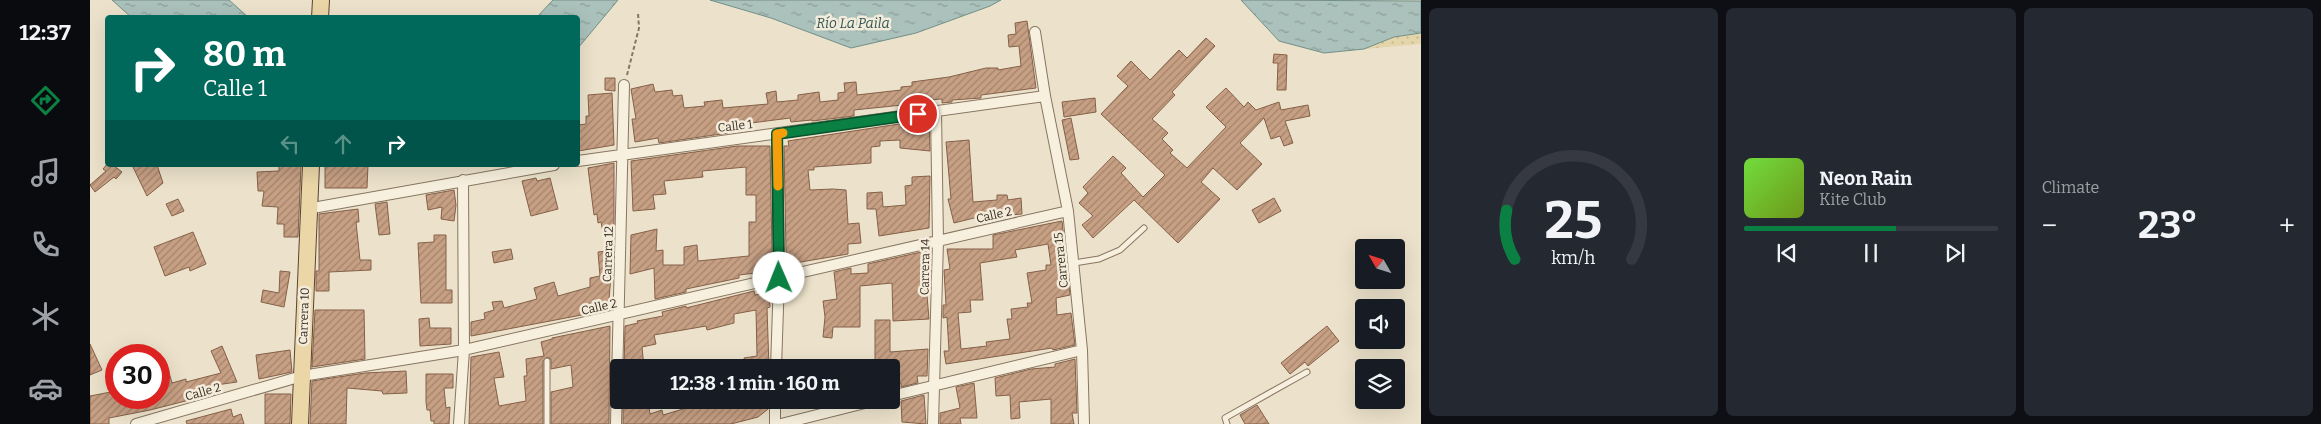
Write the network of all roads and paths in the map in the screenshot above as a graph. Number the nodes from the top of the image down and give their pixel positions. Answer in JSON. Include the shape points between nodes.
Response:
{"nodes":[{"id":1,"x":321,"y":0,"type":"edge"},
{"id":2,"x":638,"y":13,"type":"dead end"},
{"id":3,"x":320,"y":15,"type":"edge"},
{"id":4,"x":1035,"y":32,"type":"dead end"},
{"id":5,"x":624,"y":85,"type":"joint"},
{"id":6,"x":1045,"y":96,"type":"junction"},
{"id":7,"x":936,"y":112,"type":"junction"},
{"id":8,"x":777,"y":134,"type":"junction"},
{"id":9,"x":624,"y":153,"type":"junction"},
{"id":10,"x":580,"y":161,"type":"edge"},
{"id":11,"x":311,"y":167,"type":"edge"},
{"id":12,"x":542,"y":167,"type":"edge"},
{"id":13,"x":463,"y":180,"type":"junction"},
{"id":14,"x":307,"y":209,"type":"junction"},
{"id":15,"x":1068,"y":211,"type":"junction"},
{"id":16,"x":1144,"y":228,"type":"dead end"},
{"id":17,"x":938,"y":241,"type":"junction"},
{"id":18,"x":1074,"y":263,"type":"junction"},
{"id":19,"x":779,"y":278,"type":"junction"},
{"id":20,"x":619,"y":316,"type":"junction"},
{"id":21,"x":464,"y":350,"type":"junction"},
{"id":22,"x":1082,"y":350,"type":"junction"},
{"id":23,"x":776,"y":359,"type":"edge"},
{"id":24,"x":547,"y":361,"type":"dead end"},
{"id":25,"x":1307,"y":372,"type":"dead end"},
{"id":26,"x":302,"y":376,"type":"junction"},
{"id":27,"x":934,"y":386,"type":"junction"},
{"id":28,"x":900,"y":394,"type":"edge"},
{"id":29,"x":775,"y":409,"type":"edge"},
{"id":30,"x":841,"y":409,"type":"edge"},
{"id":31,"x":136,"y":424,"type":"edge"},
{"id":32,"x":300,"y":424,"type":"edge"},
{"id":33,"x":459,"y":424,"type":"edge"},
{"id":34,"x":547,"y":424,"type":"edge"},
{"id":35,"x":616,"y":424,"type":"edge"},
{"id":36,"x":775,"y":424,"type":"edge"},
{"id":37,"x":781,"y":424,"type":"edge"},
{"id":38,"x":933,"y":424,"type":"edge"},
{"id":39,"x":1084,"y":424,"type":"edge"},
{"id":40,"x":1227,"y":424,"type":"edge"}],
"edges":[{"from":1,"to":3,"type":"main road"},
{"from":2,"to":5,"type":"path","via":[[639,28]]},
{"from":4,"to":6,"type":"street","name":"Carrera 15"},
{"from":5,"to":9,"type":"street","name":"Carrera 12"},
{"from":6,"to":7,"type":"street","name":"Calle 1"},
{"from":6,"to":15,"type":"street","name":"Carrera 15"},
{"from":7,"to":8,"type":"street","name":"Calle 1"},
{"from":7,"to":17,"type":"street","name":"Carrera 14"},
{"from":8,"to":9,"type":"street","name":"Calle 1"},
{"from":8,"to":19,"type":"street"},
{"from":9,"to":10,"type":"street","name":"Calle 1"},
{"from":9,"to":20,"type":"street","name":"Carrera 12"},
{"from":11,"to":14,"type":"main road","name":"Carrera 10"},
{"from":12,"to":13,"type":"street"},
{"from":13,"to":14,"type":"street"},
{"from":13,"to":21,"type":"street"},
{"from":14,"to":26,"type":"main road","name":"Carrera 10"},
{"from":15,"to":17,"type":"street","name":"Calle 2"},
{"from":15,"to":18,"type":"street","name":"Carrera 15"},
{"from":16,"to":18,"type":"lane","via":[[1120,250],[1099,259]]},
{"from":17,"to":19,"type":"street","name":"Calle 2"},
{"from":17,"to":27,"type":"street","name":"Carrera 14"},
{"from":18,"to":22,"type":"street","name":"Carrera 15"},
{"from":19,"to":20,"type":"street","name":"Calle 2"},
{"from":19,"to":23,"type":"street"},
{"from":20,"to":21,"type":"street","name":"Calle 2"},
{"from":20,"to":35,"type":"street","name":"Carrera 12"},
{"from":21,"to":26,"type":"street","name":"Calle 2"},
{"from":21,"to":33,"type":"street"},
{"from":22,"to":27,"type":"street"},
{"from":22,"to":39,"type":"street","name":"Carrera 15"},
{"from":24,"to":34,"type":"lane"},
{"from":25,"to":40,"type":"lane","via":[[1225,418]]},
{"from":26,"to":31,"type":"street","name":"Calle 2"},
{"from":26,"to":32,"type":"main road","name":"Carrera 10"},
{"from":27,"to":28,"type":"street"},
{"from":27,"to":38,"type":"street","name":"Carrera 14"},
{"from":29,"to":36,"type":"street"},
{"from":30,"to":37,"type":"street"}]}
